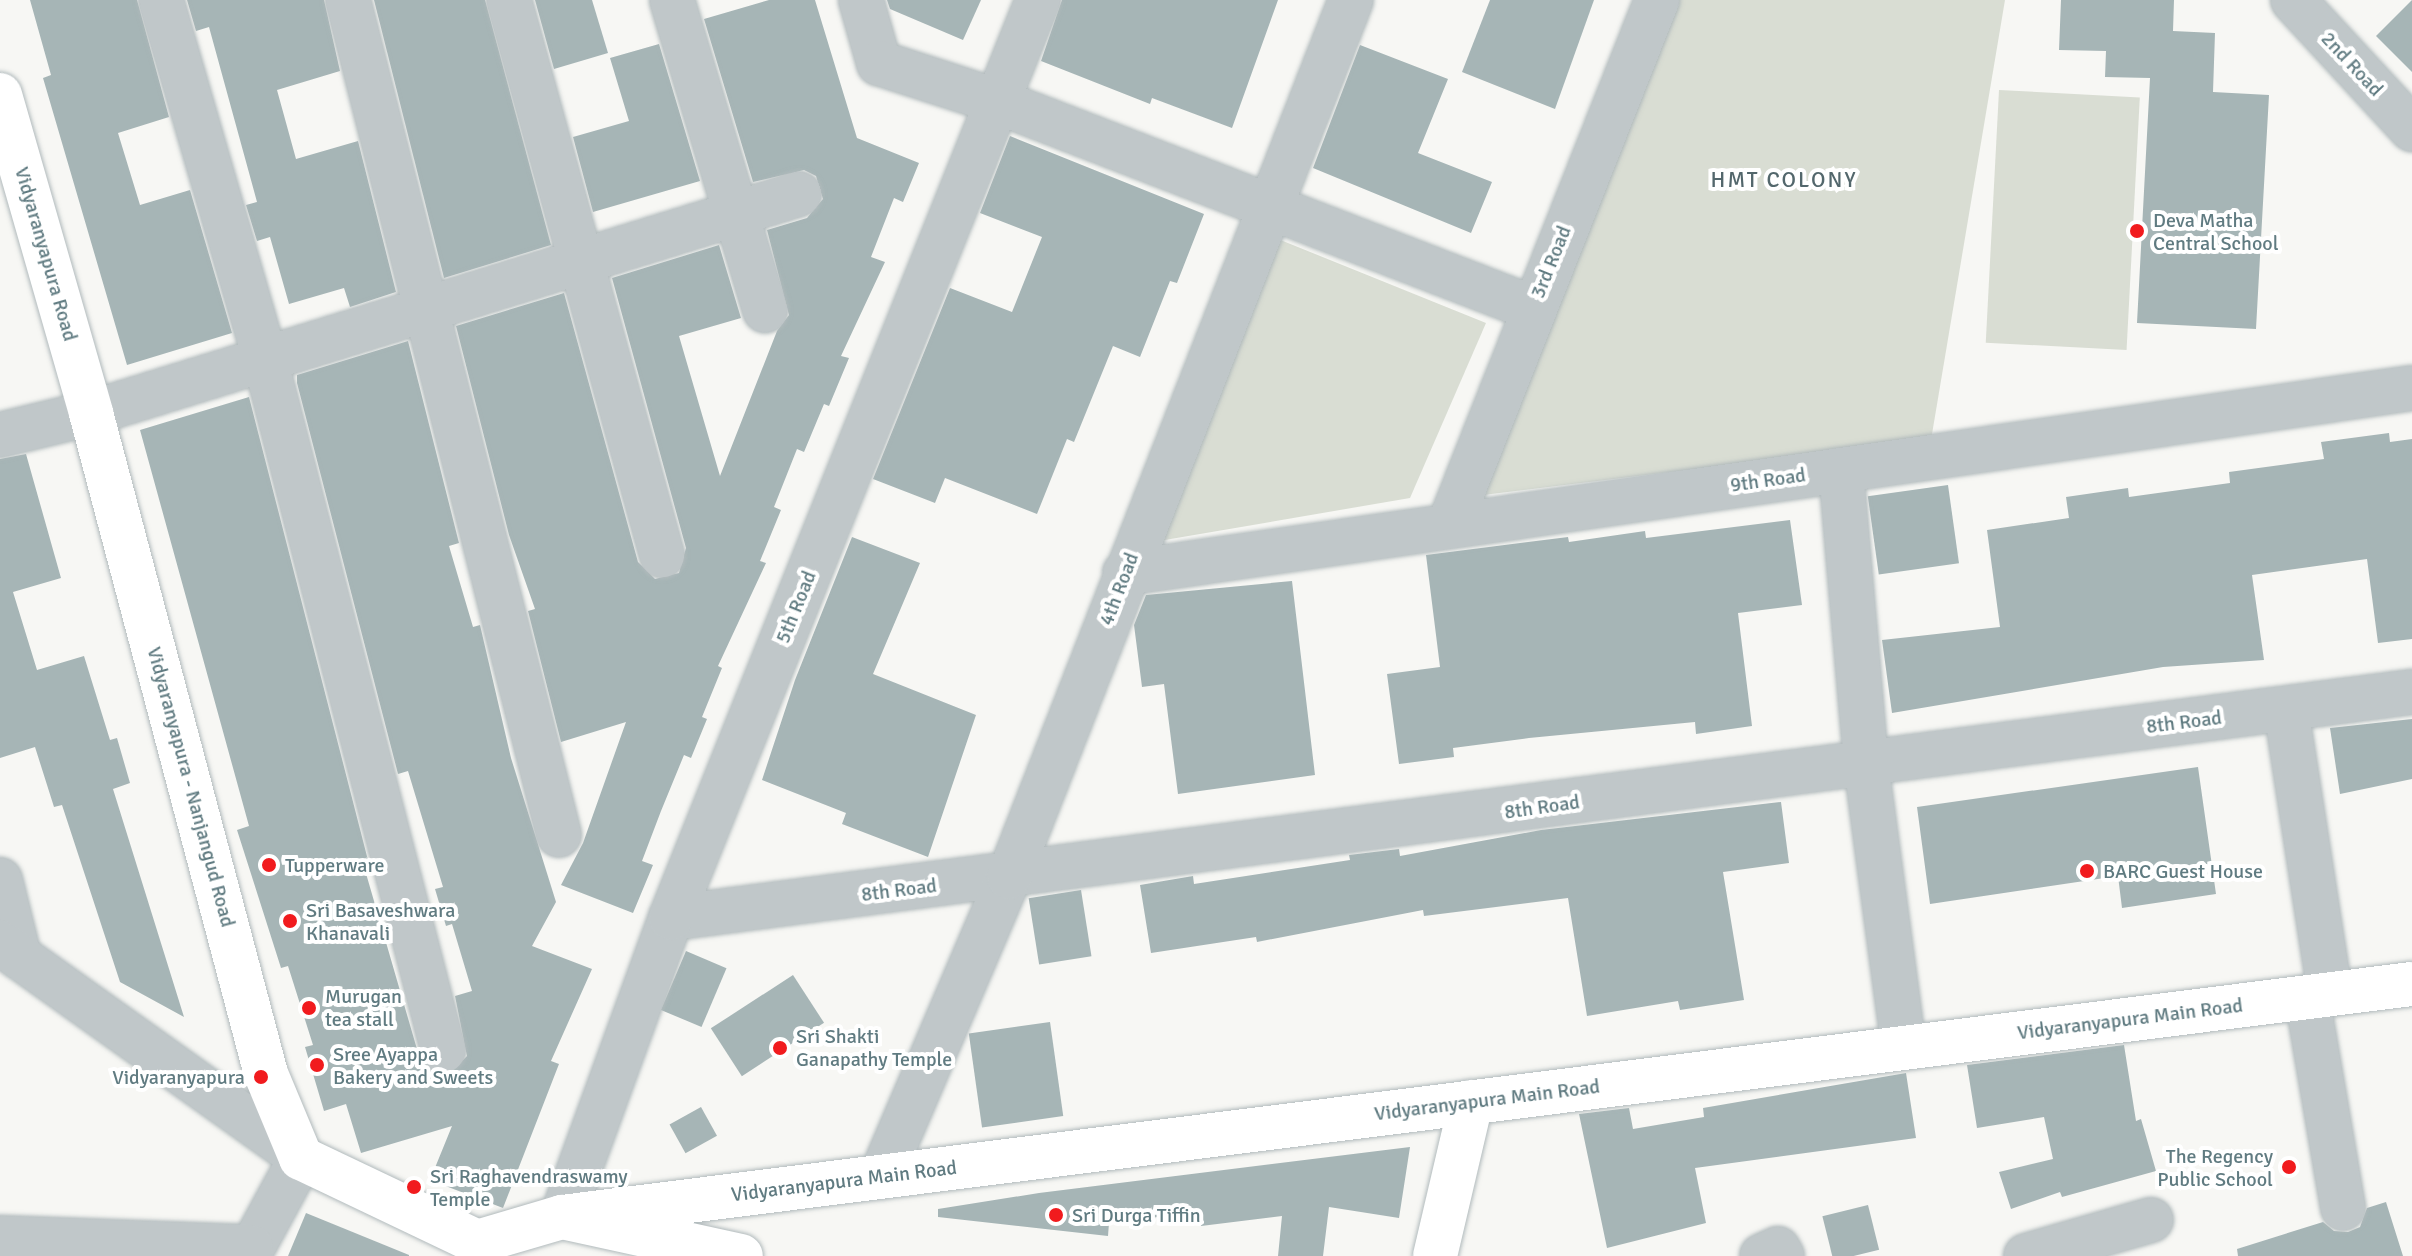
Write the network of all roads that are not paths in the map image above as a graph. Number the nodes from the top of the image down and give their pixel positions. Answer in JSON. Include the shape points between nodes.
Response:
{"nodes":[{"id":1,"x":161,"y":0,"type":"edge"},
{"id":2,"x":348,"y":0,"type":"edge"},
{"id":3,"x":509,"y":0,"type":"edge"},
{"id":4,"x":672,"y":0,"type":"edge"},
{"id":5,"x":861,"y":0,"type":"edge"},
{"id":6,"x":1038,"y":0,"type":"edge"},
{"id":7,"x":1351,"y":0,"type":"edge"},
{"id":8,"x":1657,"y":0,"type":"edge"},
{"id":9,"x":2293,"y":0,"type":"edge"},
{"id":10,"x":0,"y":95,"type":"edge"},
{"id":11,"x":999,"y":102,"type":"junction"},
{"id":12,"x":2412,"y":129,"type":"edge"},
{"id":13,"x":799,"y":194,"type":"dead end"},
{"id":14,"x":1269,"y":207,"type":"junction"},
{"id":15,"x":737,"y":214,"type":"junction"},
{"id":16,"x":579,"y":262,"type":"junction"},
{"id":17,"x":1532,"y":308,"type":"junction"},
{"id":18,"x":427,"y":309,"type":"junction"},
{"id":19,"x":765,"y":310,"type":"dead end"},
{"id":20,"x":265,"y":359,"type":"junction"},
{"id":21,"x":2412,"y":388,"type":"edge"},
{"id":22,"x":91,"y":413,"type":"junction"},
{"id":23,"x":0,"y":435,"type":"edge"},
{"id":24,"x":1841,"y":470,"type":"junction"},
{"id":25,"x":1449,"y":526,"type":"junction"},
{"id":26,"x":662,"y":555,"type":"dead end"},
{"id":27,"x":1125,"y":573,"type":"junction"},
{"id":28,"x":2412,"y":692,"type":"edge"},
{"id":29,"x":2286,"y":709,"type":"junction"},
{"id":30,"x":1866,"y":764,"type":"junction"},
{"id":31,"x":559,"y":835,"type":"dead end"},
{"id":32,"x":1009,"y":877,"type":"junction"},
{"id":33,"x":0,"y":880,"type":"edge"},
{"id":34,"x":671,"y":918,"type":"junction"},
{"id":35,"x":10,"y":950,"type":"edge"},
{"id":36,"x":2412,"y":984,"type":"edge"},
{"id":37,"x":2319,"y":996,"type":"junction"},
{"id":38,"x":1904,"y":1047,"type":"junction"},
{"id":39,"x":443,"y":1050,"type":"dead end"},
{"id":40,"x":1471,"y":1102,"type":"junction"},
{"id":41,"x":301,"y":1158,"type":"junction"},
{"id":42,"x":881,"y":1177,"type":"junction"},
{"id":43,"x":2343,"y":1208,"type":"dead end"},
{"id":44,"x":562,"y":1217,"type":"junction"},
{"id":45,"x":2151,"y":1220,"type":"dead end"},
{"id":46,"x":0,"y":1238,"type":"edge"},
{"id":47,"x":477,"y":1249,"type":"edge"},
{"id":48,"x":250,"y":1252,"type":"edge"},
{"id":49,"x":741,"y":1256,"type":"edge"},
{"id":50,"x":1435,"y":1256,"type":"edge"},
{"id":51,"x":1762,"y":1256,"type":"edge"},
{"id":52,"x":1782,"y":1256,"type":"edge"},
{"id":53,"x":2026,"y":1256,"type":"edge"}],
"edges":[{"from":1,"to":20,"type":"street"},
{"from":2,"to":18,"type":"street"},
{"from":3,"to":16,"type":"street"},
{"from":4,"to":15,"type":"street"},
{"from":5,"to":11,"type":"street","via":[[879,63]]},
{"from":6,"to":11,"type":"street","name":"5th Road"},
{"from":7,"to":14,"type":"street","name":"4th Road"},
{"from":8,"to":17,"type":"street","name":"3rd Road"},
{"from":9,"to":12,"type":"street","name":"2nd Road"},
{"from":10,"to":22,"type":"main road","name":"Vidyaranyapura Road"},
{"from":11,"to":14,"type":"street"},
{"from":11,"to":34,"type":"street","name":"5th Road"},
{"from":13,"to":15,"type":"street"},
{"from":14,"to":17,"type":"street"},
{"from":14,"to":27,"type":"street","name":"4th Road"},
{"from":15,"to":16,"type":"street"},
{"from":15,"to":19,"type":"street"},
{"from":16,"to":18,"type":"street"},
{"from":16,"to":26,"type":"street"},
{"from":17,"to":25,"type":"street","name":"3rd Road"},
{"from":18,"to":20,"type":"street"},
{"from":18,"to":31,"type":"street"},
{"from":20,"to":22,"type":"street"},
{"from":20,"to":39,"type":"street"},
{"from":21,"to":24,"type":"street","name":"9th Road"},
{"from":22,"to":23,"type":"street"},
{"from":22,"to":41,"type":"main road","name":"Vidyaranyapura - Nanjangud Road","via":[[266,1074]]},
{"from":24,"to":25,"type":"street","name":"9th Road"},
{"from":24,"to":30,"type":"street"},
{"from":25,"to":27,"type":"street","name":"9th Road"},
{"from":27,"to":32,"type":"street","name":"4th Road"},
{"from":28,"to":29,"type":"street","name":"8th Road"},
{"from":29,"to":30,"type":"street","name":"8th Road"},
{"from":29,"to":37,"type":"street"},
{"from":30,"to":32,"type":"street","name":"8th Road"},
{"from":30,"to":38,"type":"street"},
{"from":32,"to":34,"type":"street","name":"8th Road"},
{"from":32,"to":42,"type":"street","name":"4th Road"},
{"from":33,"to":35,"type":"street"},
{"from":34,"to":44,"type":"street","name":"5th Road"},
{"from":35,"to":41,"type":"street"},
{"from":36,"to":37,"type":"main road","name":"Vidyaranyapura Main Road"},
{"from":37,"to":38,"type":"main road","name":"Vidyaranyapura Main Road"},
{"from":37,"to":43,"type":"street"},
{"from":38,"to":40,"type":"main road","name":"Vidyaranyapura Main Road"},
{"from":40,"to":42,"type":"main road","name":"Vidyaranyapura Main Road"},
{"from":40,"to":50,"type":"main road"},
{"from":41,"to":47,"type":"main road"},
{"from":41,"to":48,"type":"street"},
{"from":42,"to":44,"type":"main road","name":"Vidyaranyapura Main Road"},
{"from":44,"to":47,"type":"main road","name":"Vidyaranyapura Main Road"},
{"from":44,"to":49,"type":"main road"},
{"from":45,"to":53,"type":"street"},
{"from":46,"to":48,"type":"street"},
{"from":51,"to":52,"type":"street","via":[[1778,1249]]}]}
